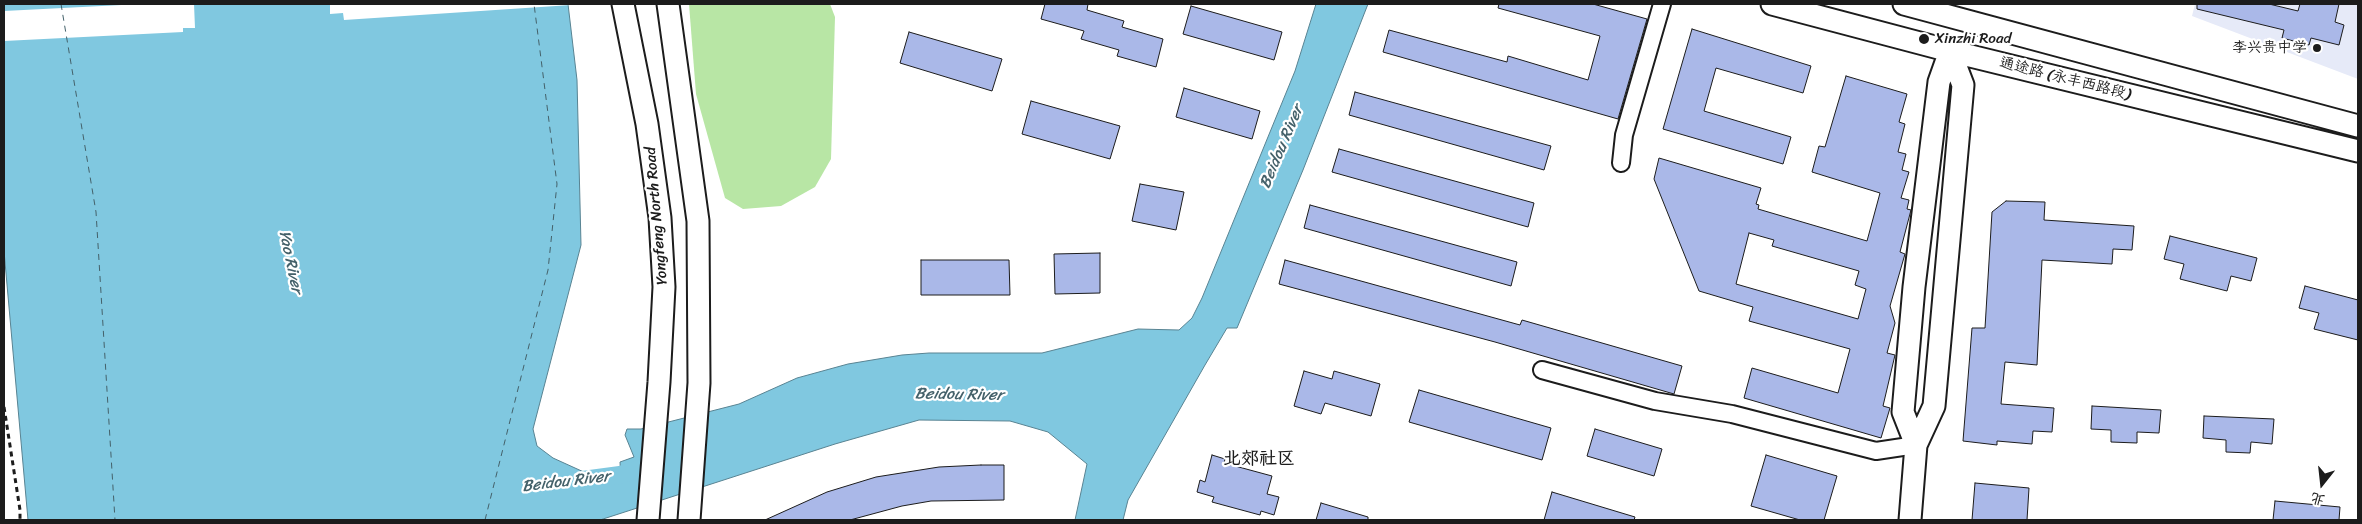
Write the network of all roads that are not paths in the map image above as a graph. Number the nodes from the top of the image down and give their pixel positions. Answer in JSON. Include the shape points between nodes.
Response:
{"nodes":[{"id":1,"x":623,"y":4,"type":"edge"},
{"id":2,"x":668,"y":4,"type":"edge"},
{"id":3,"x":1662,"y":4,"type":"edge"},
{"id":4,"x":1772,"y":4,"type":"edge"},
{"id":5,"x":1904,"y":4,"type":"edge"},
{"id":6,"x":1957,"y":10,"type":"edge"},
{"id":7,"x":1950,"y":51,"type":"junction"},
{"id":8,"x":2358,"y":126,"type":"edge"},
{"id":9,"x":2358,"y":151,"type":"edge"},
{"id":10,"x":1622,"y":163,"type":"dead end"},
{"id":11,"x":1542,"y":370,"type":"dead end"},
{"id":12,"x":1916,"y":445,"type":"junction"},
{"id":13,"x":648,"y":520,"type":"edge"},
{"id":14,"x":689,"y":520,"type":"edge"},
{"id":15,"x":1910,"y":520,"type":"edge"}],
"edges":[{"from":1,"to":13,"type":"main road","name":"Yongfeng North Road","via":[[648,124],[660,218],[664,287]]},
{"from":2,"to":14,"type":"main road","via":[[698,221],[699,383]]},
{"from":3,"to":10,"type":"lane","via":[[1624,135]]},
{"from":4,"to":7,"type":"main road","name":"通途路 (永丰西路段)"},
{"from":5,"to":6,"type":"main road","name":"通途路 (永丰西路段)"},
{"from":6,"to":8,"type":"main road","name":"通途路 (永丰西路段)"},
{"from":7,"to":9,"type":"main road","name":"通途路 (永丰西路段)"},
{"from":7,"to":12,"type":"main road","via":[[1940,82],[1914,287],[1903,412]]},
{"from":7,"to":12,"type":"main road","via":[[1963,85],[1934,406]]},
{"from":11,"to":12,"type":"lane","via":[[1655,401],[1732,414],[1876,451]]},
{"from":12,"to":15,"type":"main road"}]}
